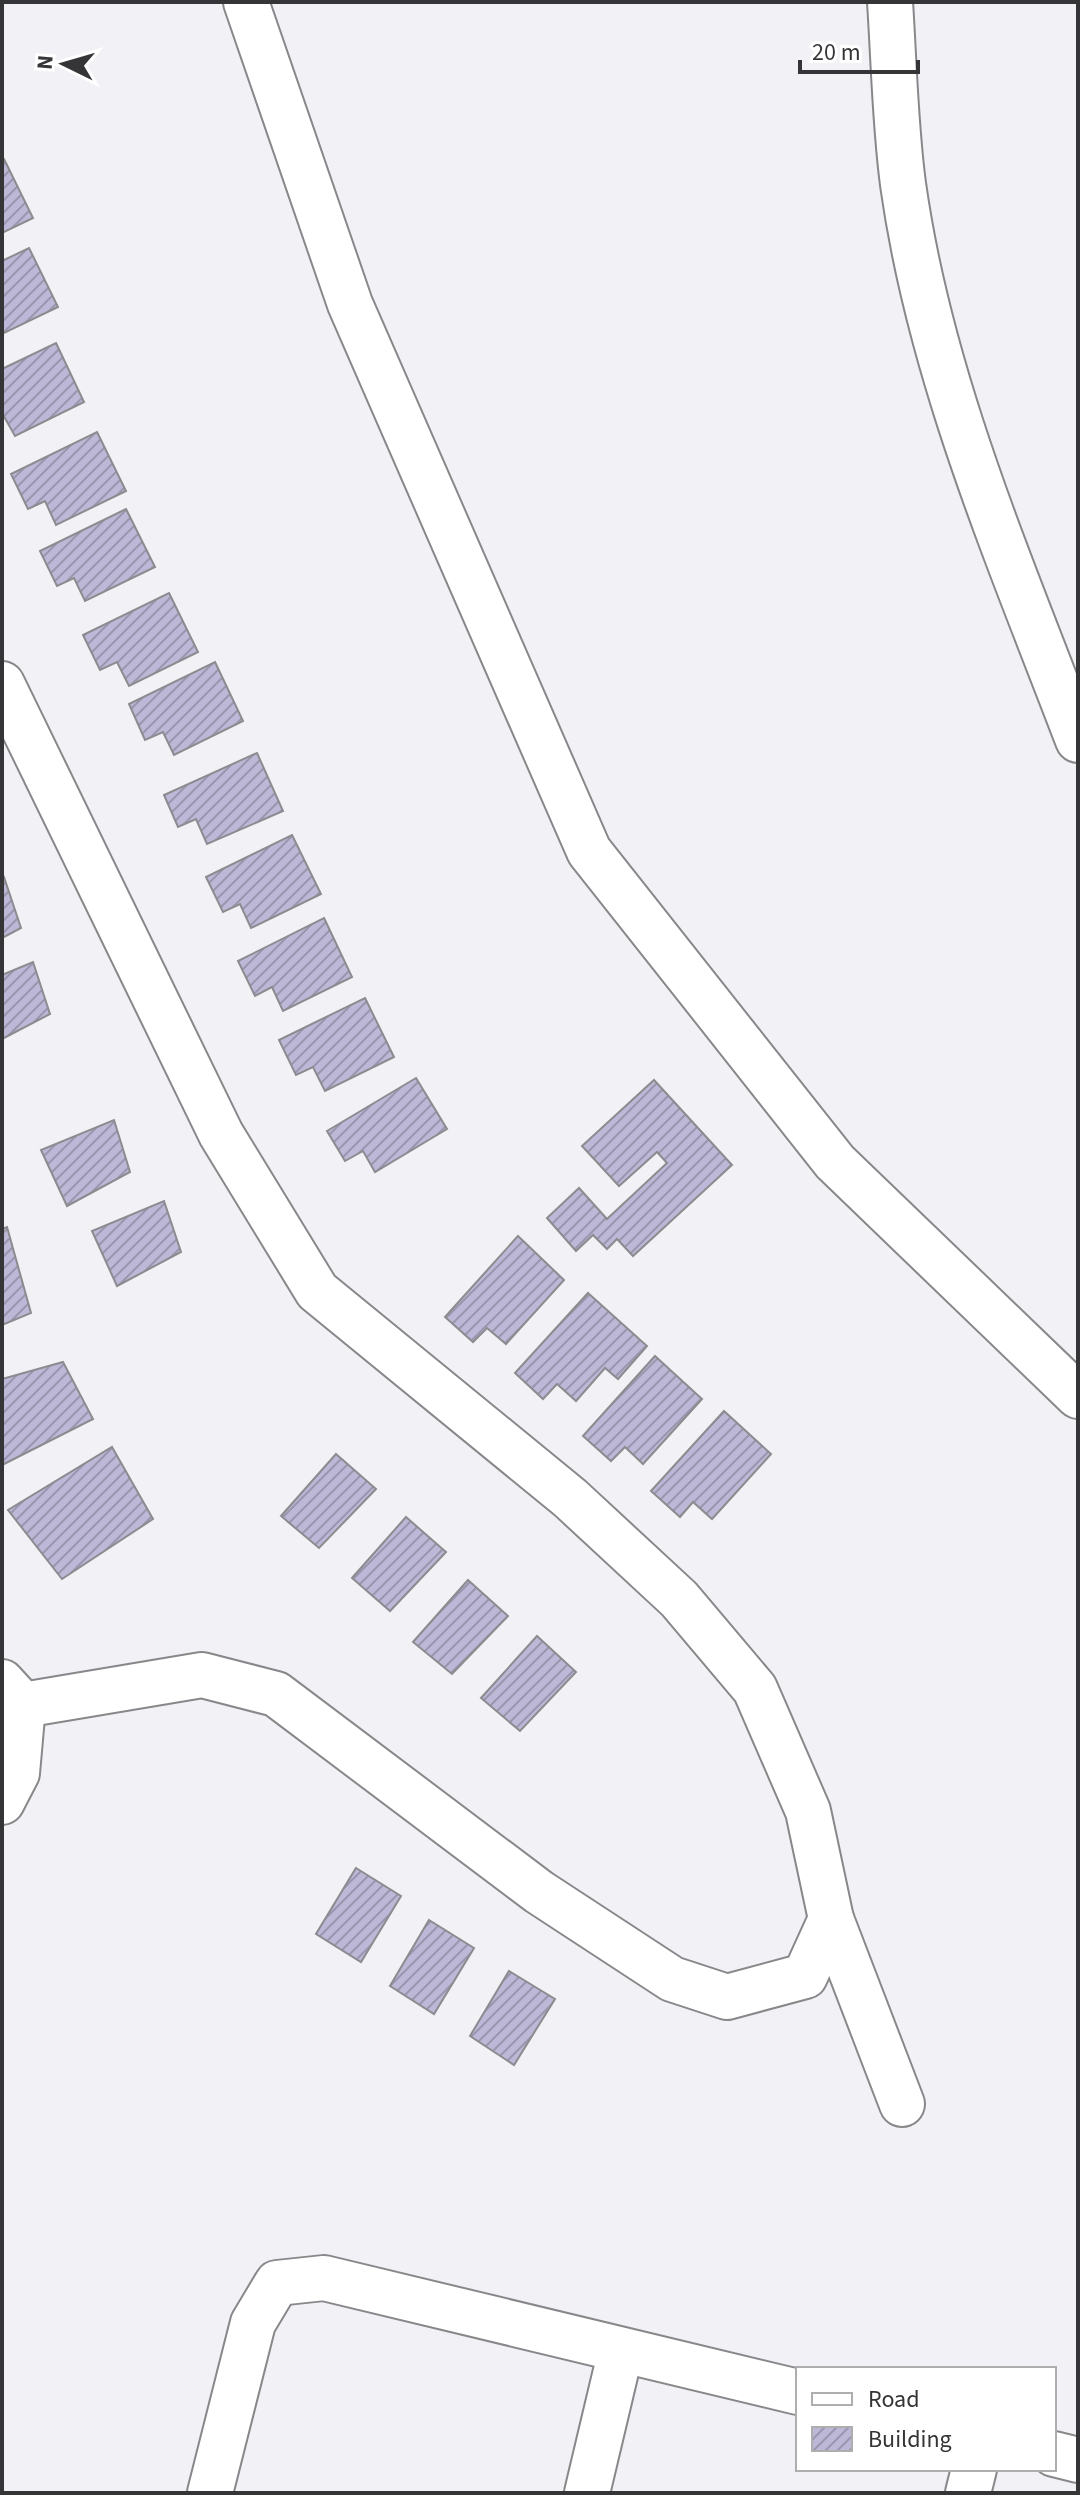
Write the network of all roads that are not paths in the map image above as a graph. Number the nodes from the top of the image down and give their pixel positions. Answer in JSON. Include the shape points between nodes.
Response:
{"nodes":[{"id":1,"x":246,"y":2,"type":"edge"},
{"id":2,"x":890,"y":2,"type":"edge"},
{"id":3,"x":2,"y":684,"type":"edge"},
{"id":4,"x":1078,"y":740,"type":"edge"},
{"id":5,"x":1078,"y":1396,"type":"edge"},
{"id":6,"x":12,"y":1693,"type":"edge"},
{"id":7,"x":2,"y":1802,"type":"edge"},
{"id":8,"x":831,"y":1919,"type":"junction"},
{"id":9,"x":902,"y":2104,"type":"dead end"},
{"id":10,"x":621,"y":2350,"type":"junction"},
{"id":11,"x":796,"y":2392,"type":"edge"},
{"id":12,"x":1056,"y":2454,"type":"edge"},
{"id":13,"x":1078,"y":2460,"type":"edge"},
{"id":14,"x":974,"y":2471,"type":"edge"},
{"id":15,"x":210,"y":2493,"type":"edge"},
{"id":16,"x":587,"y":2493,"type":"edge"},
{"id":17,"x":968,"y":2493,"type":"edge"}],
"edges":[{"from":1,"to":5,"type":"street","via":[[350,304],[589,851],[835,1162]]},
{"from":2,"to":4,"type":"street","via":[[903,184],[926,293],[969,455]]},
{"from":3,"to":8,"type":"street","via":[[221,1134],[317,1291],[570,1498],[679,1599],[755,1689],[808,1811]]},
{"from":6,"to":7,"type":"street","via":[[17,1773]]},
{"from":6,"to":8,"type":"street","via":[[202,1675],[276,1694],[539,1892],[672,1979],[727,1997],[805,1976]]},
{"from":8,"to":9,"type":"street"},
{"from":10,"to":11,"type":"street"},
{"from":10,"to":15,"type":"street","via":[[324,2278],[277,2283],[253,2323]]},
{"from":10,"to":16,"type":"street"},
{"from":12,"to":13,"type":"street"},
{"from":14,"to":17,"type":"street"}]}
